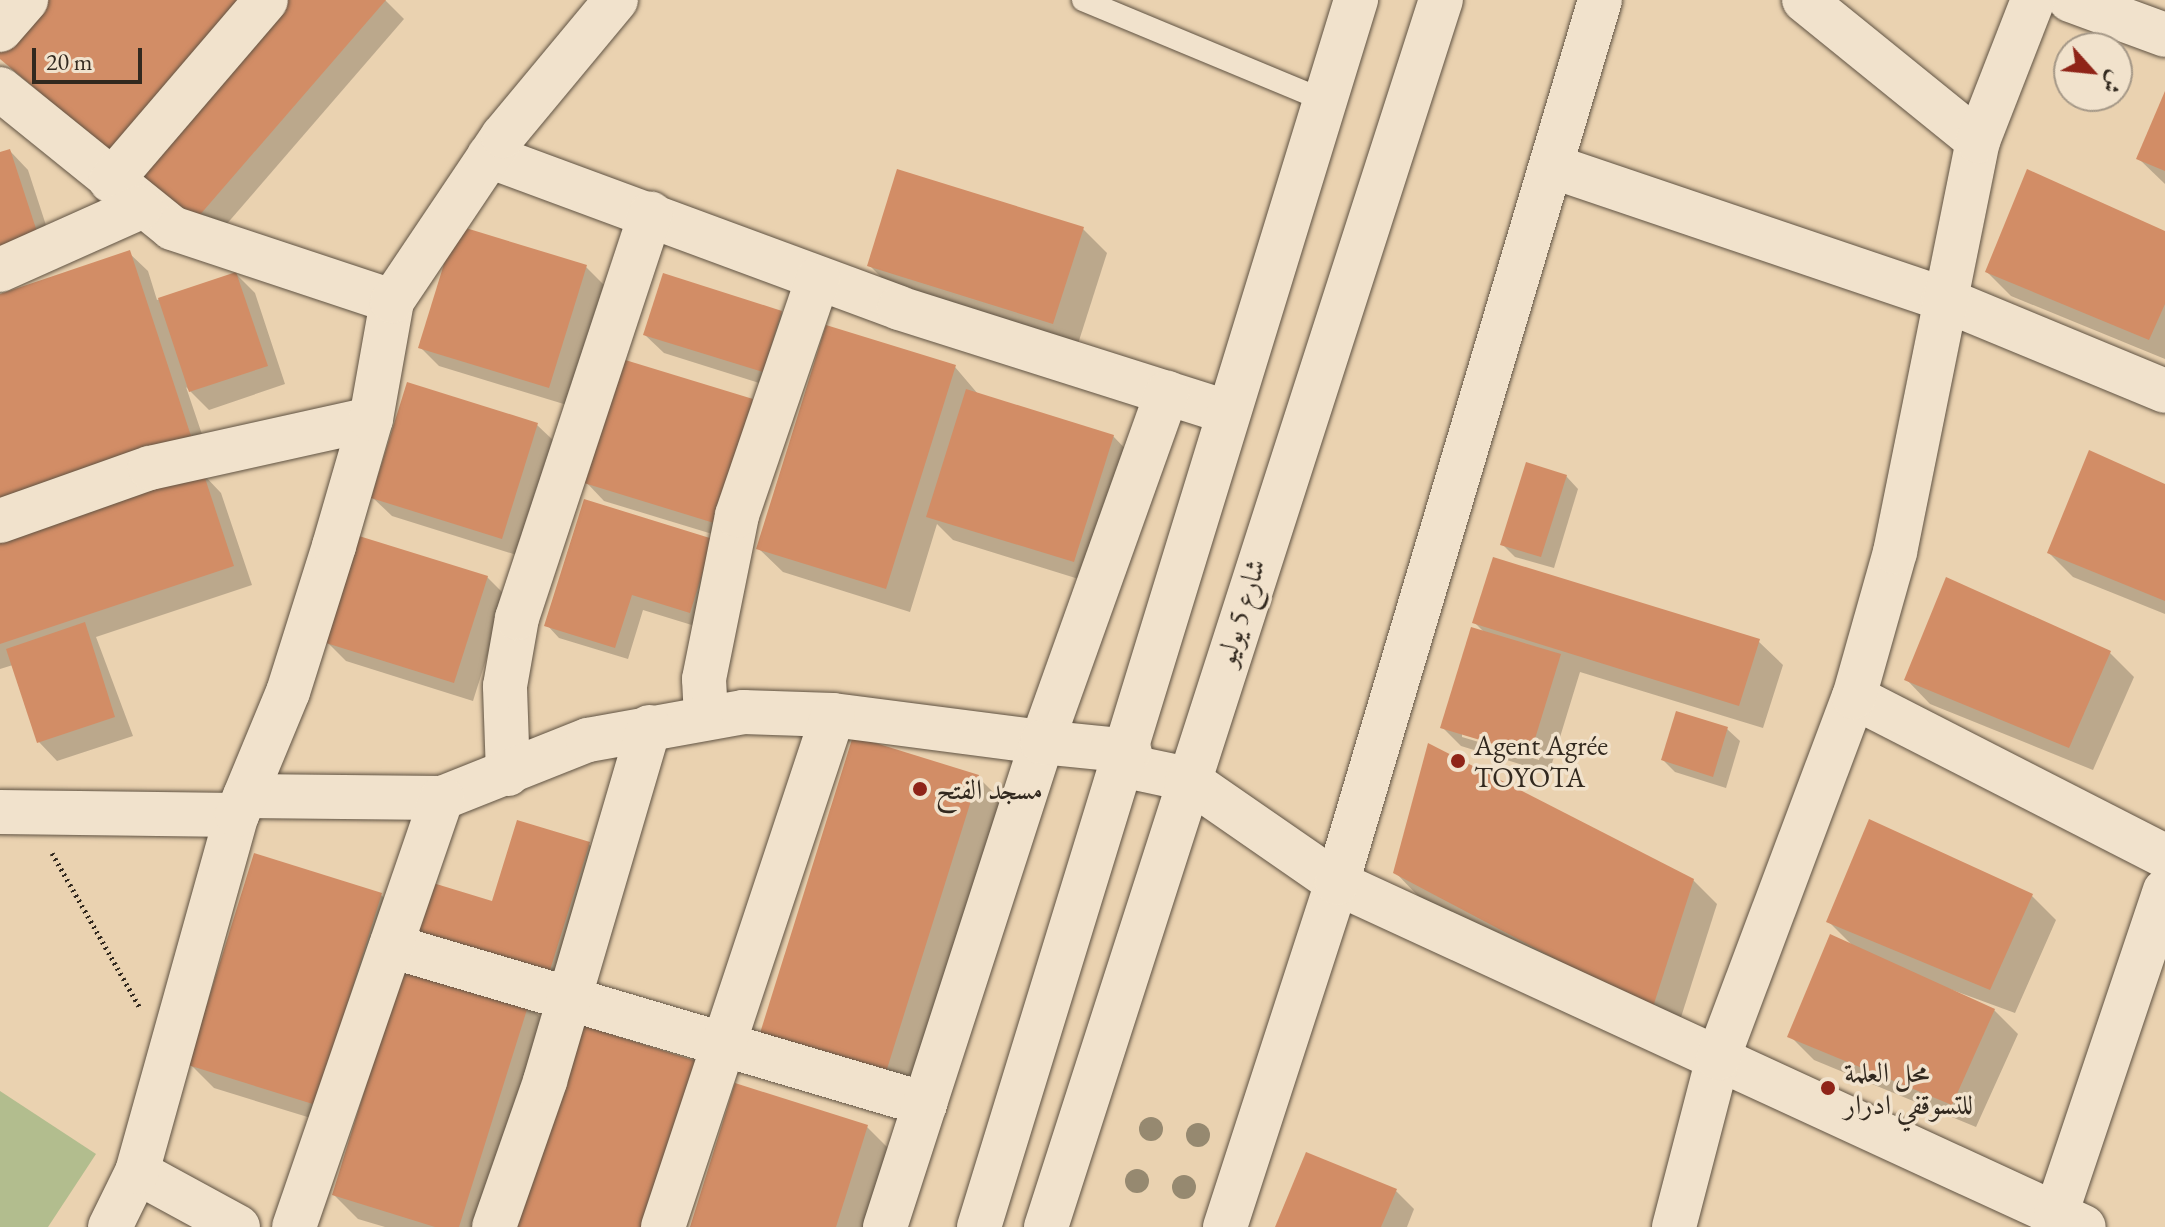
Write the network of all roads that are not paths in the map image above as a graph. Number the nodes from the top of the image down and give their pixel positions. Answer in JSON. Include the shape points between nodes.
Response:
{"nodes":[{"id":1,"x":26,"y":0,"type":"edge"},
{"id":2,"x":266,"y":0,"type":"edge"},
{"id":3,"x":616,"y":0,"type":"edge"},
{"id":4,"x":1083,"y":0,"type":"edge"},
{"id":5,"x":1356,"y":0,"type":"edge"},
{"id":6,"x":1441,"y":0,"type":"edge"},
{"id":7,"x":1600,"y":0,"type":"edge"},
{"id":8,"x":1804,"y":0,"type":"edge"},
{"id":9,"x":2033,"y":0,"type":"edge"},
{"id":10,"x":2070,"y":0,"type":"edge"},
{"id":11,"x":0,"y":30,"type":"edge"},
{"id":12,"x":2165,"y":35,"type":"edge"},
{"id":13,"x":0,"y":89,"type":"edge"},
{"id":14,"x":1323,"y":100,"type":"junction"},
{"id":15,"x":1978,"y":141,"type":"junction"},
{"id":16,"x":489,"y":156,"type":"junction"},
{"id":17,"x":1554,"y":167,"type":"junction"},
{"id":18,"x":126,"y":194,"type":"junction"},
{"id":19,"x":651,"y":214,"type":"junction"},
{"id":20,"x":0,"y":270,"type":"edge"},
{"id":21,"x":818,"y":278,"type":"junction"},
{"id":22,"x":1943,"y":299,"type":"junction"},
{"id":23,"x":392,"y":301,"type":"junction"},
{"id":24,"x":2165,"y":391,"type":"edge"},
{"id":25,"x":1167,"y":393,"type":"junction"},
{"id":26,"x":1226,"y":412,"type":"junction"},
{"id":27,"x":371,"y":419,"type":"junction"},
{"id":28,"x":0,"y":521,"type":"edge"},
{"id":29,"x":1854,"y":697,"type":"junction"},
{"id":30,"x":833,"y":715,"type":"junction"},
{"id":31,"x":706,"y":717,"type":"junction"},
{"id":32,"x":649,"y":727,"type":"junction"},
{"id":33,"x":1042,"y":742,"type":"junction"},
{"id":34,"x":1128,"y":758,"type":"junction"},
{"id":35,"x":508,"y":774,"type":"junction"},
{"id":36,"x":1187,"y":779,"type":"junction"},
{"id":37,"x":442,"y":798,"type":"junction"},
{"id":38,"x":241,"y":806,"type":"junction"},
{"id":39,"x":13,"y":812,"type":"edge"},
{"id":40,"x":2165,"y":856,"type":"edge"},
{"id":41,"x":1337,"y":883,"type":"junction"},
{"id":42,"x":2165,"y":891,"type":"edge"},
{"id":43,"x":391,"y":946,"type":"junction"},
{"id":44,"x":570,"y":996,"type":"junction"},
{"id":45,"x":723,"y":1046,"type":"junction"},
{"id":46,"x":1718,"y":1058,"type":"junction"},
{"id":47,"x":925,"y":1104,"type":"junction"},
{"id":48,"x":137,"y":1172,"type":"junction"},
{"id":49,"x":2070,"y":1220,"type":"edge"},
{"id":50,"x":110,"y":1227,"type":"edge"},
{"id":51,"x":238,"y":1227,"type":"edge"},
{"id":52,"x":294,"y":1227,"type":"edge"},
{"id":53,"x":494,"y":1227,"type":"edge"},
{"id":54,"x":663,"y":1227,"type":"edge"},
{"id":55,"x":885,"y":1227,"type":"edge"},
{"id":56,"x":979,"y":1227,"type":"edge"},
{"id":57,"x":1046,"y":1227,"type":"edge"},
{"id":58,"x":1225,"y":1227,"type":"edge"},
{"id":59,"x":1674,"y":1227,"type":"edge"}],
"edges":[{"from":1,"to":11,"type":"street"},
{"from":2,"to":18,"type":"street"},
{"from":3,"to":16,"type":"street"},
{"from":4,"to":14,"type":"lane"},
{"from":5,"to":14,"type":"street"},
{"from":6,"to":36,"type":"street","name":"شارع 5 يوليو"},
{"from":7,"to":17,"type":"street"},
{"from":8,"to":15,"type":"street"},
{"from":9,"to":15,"type":"street"},
{"from":10,"to":12,"type":"street"},
{"from":13,"to":18,"type":"street"},
{"from":14,"to":26,"type":"street"},
{"from":15,"to":22,"type":"street"},
{"from":16,"to":19,"type":"street"},
{"from":16,"to":23,"type":"street"},
{"from":17,"to":22,"type":"street"},
{"from":17,"to":41,"type":"street"},
{"from":18,"to":20,"type":"street"},
{"from":18,"to":23,"type":"street","via":[[172,228]]},
{"from":19,"to":21,"type":"street"},
{"from":19,"to":35,"type":"street","via":[[517,618],[505,686]]},
{"from":21,"to":25,"type":"street"},
{"from":21,"to":31,"type":"street","via":[[737,515],[704,679]]},
{"from":22,"to":24,"type":"street"},
{"from":22,"to":29,"type":"street","via":[[1895,552]]},
{"from":23,"to":27,"type":"street"},
{"from":25,"to":26,"type":"street"},
{"from":25,"to":33,"type":"street"},
{"from":26,"to":34,"type":"street"},
{"from":27,"to":28,"type":"street","via":[[150,468]]},
{"from":27,"to":38,"type":"street","via":[[288,692]]},
{"from":29,"to":40,"type":"street"},
{"from":29,"to":46,"type":"street"},
{"from":30,"to":31,"type":"street"},
{"from":30,"to":33,"type":"street"},
{"from":30,"to":45,"type":"street"},
{"from":31,"to":32,"type":"street"},
{"from":32,"to":35,"type":"street","via":[[588,740]]},
{"from":32,"to":44,"type":"street"},
{"from":33,"to":34,"type":"street"},
{"from":33,"to":47,"type":"street"},
{"from":34,"to":36,"type":"street"},
{"from":34,"to":56,"type":"street"},
{"from":35,"to":37,"type":"street"},
{"from":36,"to":41,"type":"street"},
{"from":36,"to":57,"type":"street","name":"شارع 5 يوليو"},
{"from":37,"to":38,"type":"street"},
{"from":37,"to":43,"type":"street"},
{"from":38,"to":39,"type":"street"},
{"from":38,"to":48,"type":"street","via":[[164,1058]]},
{"from":41,"to":46,"type":"street"},
{"from":41,"to":58,"type":"street"},
{"from":42,"to":49,"type":"street"},
{"from":43,"to":44,"type":"street"},
{"from":43,"to":52,"type":"street"},
{"from":44,"to":45,"type":"street"},
{"from":44,"to":53,"type":"street"},
{"from":45,"to":47,"type":"street"},
{"from":45,"to":54,"type":"street"},
{"from":46,"to":49,"type":"street"},
{"from":46,"to":59,"type":"street"},
{"from":47,"to":55,"type":"street"},
{"from":48,"to":50,"type":"street"},
{"from":48,"to":51,"type":"street"}]}
